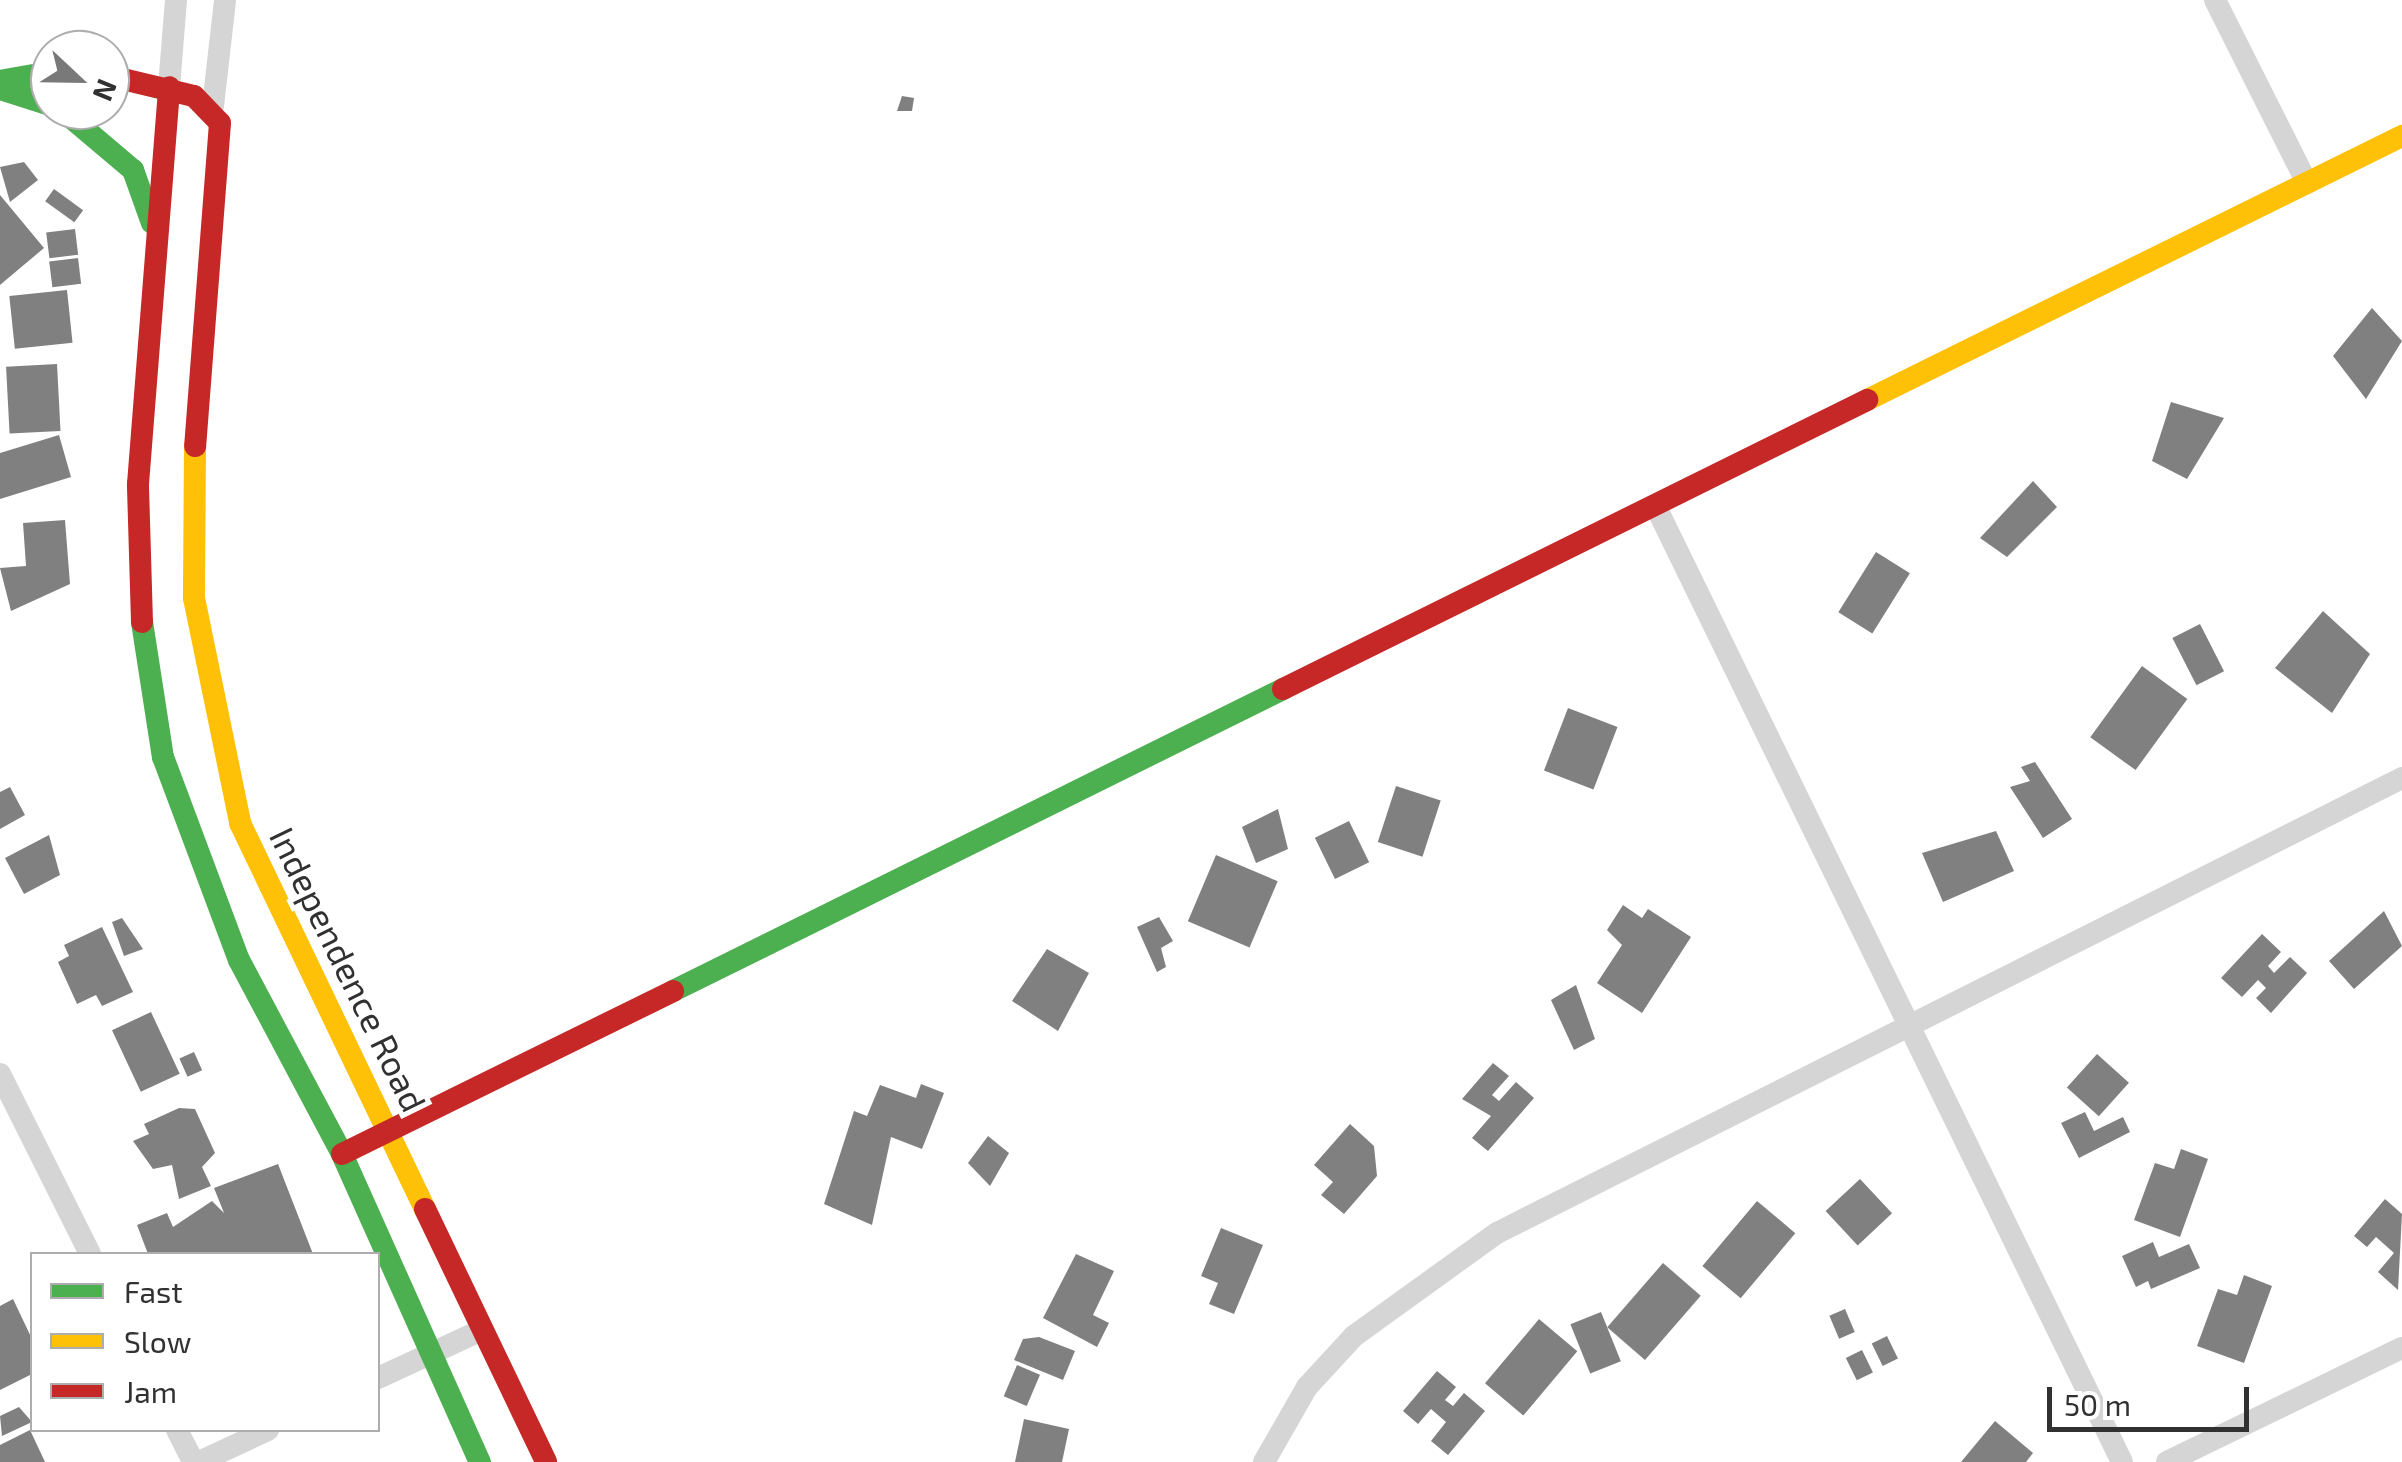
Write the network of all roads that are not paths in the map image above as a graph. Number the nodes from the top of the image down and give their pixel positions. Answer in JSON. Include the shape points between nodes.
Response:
{"nodes":[{"id":1,"x":176,"y":0,"type":"edge"},
{"id":2,"x":225,"y":0,"type":"edge"},
{"id":3,"x":2215,"y":0,"type":"edge"},
{"id":4,"x":30,"y":76,"type":"edge"},
{"id":5,"x":130,"y":80,"type":"edge"},
{"id":6,"x":0,"y":81,"type":"edge"},
{"id":7,"x":170,"y":87,"type":"junction"},
{"id":8,"x":0,"y":89,"type":"edge"},
{"id":9,"x":30,"y":99,"type":"edge"},
{"id":10,"x":212,"y":106,"type":"junction"},
{"id":11,"x":85,"y":130,"type":"edge"},
{"id":12,"x":2402,"y":136,"type":"edge"},
{"id":13,"x":2308,"y":182,"type":"junction"},
{"id":14,"x":156,"y":259,"type":"junction"},
{"id":15,"x":1657,"y":509,"type":"junction"},
{"id":16,"x":2402,"y":778,"type":"edge"},
{"id":17,"x":1906,"y":1023,"type":"junction"},
{"id":18,"x":0,"y":1074,"type":"edge"},
{"id":19,"x":388,"y":1131,"type":"junction"},
{"id":20,"x":342,"y":1154,"type":"junction"},
{"id":21,"x":89,"y":1252,"type":"edge"},
{"id":22,"x":482,"y":1330,"type":"junction"},
{"id":23,"x":2402,"y":1348,"type":"edge"},
{"id":24,"x":432,"y":1352,"type":"junction"},
{"id":25,"x":380,"y":1377,"type":"edge"},
{"id":26,"x":178,"y":1432,"type":"edge"},
{"id":27,"x":264,"y":1432,"type":"edge"},
{"id":28,"x":196,"y":1462,"type":"edge"},
{"id":29,"x":480,"y":1462,"type":"edge"},
{"id":30,"x":546,"y":1462,"type":"edge"},
{"id":31,"x":1264,"y":1462,"type":"edge"},
{"id":32,"x":2122,"y":1462,"type":"edge"},
{"id":33,"x":2167,"y":1462,"type":"edge"}],
"edges":[{"from":1,"to":7,"type":"street"},
{"from":2,"to":10,"type":"street","name":"Independence Road"},
{"from":3,"to":13,"type":"street"},
{"from":4,"to":6,"type":"main road"},
{"from":5,"to":7,"type":"main road"},
{"from":7,"to":10,"type":"main road"},
{"from":7,"to":14,"type":"main road"},
{"from":8,"to":9,"type":"main road"},
{"from":10,"to":19,"type":"main road","name":"Independence Road","via":[[223,146],[191,491],[206,678],[240,823]]},
{"from":11,"to":14,"type":"main road","via":[[132,170],[150,205]]},
{"from":12,"to":13,"type":"main road"},
{"from":13,"to":15,"type":"main road"},
{"from":14,"to":20,"type":"main road","via":[[138,594],[163,758],[239,960]]},
{"from":15,"to":17,"type":"street"},
{"from":15,"to":19,"type":"main road"},
{"from":16,"to":17,"type":"street"},
{"from":17,"to":31,"type":"street","via":[[1558,1200],[1410,1287],[1307,1387]]},
{"from":17,"to":32,"type":"street"},
{"from":18,"to":21,"type":"street"},
{"from":19,"to":20,"type":"main road"},
{"from":19,"to":22,"type":"main road","name":"Independence Road"},
{"from":20,"to":24,"type":"main road"},
{"from":22,"to":24,"type":"street"},
{"from":22,"to":30,"type":"main road","name":"Independence Road"},
{"from":23,"to":33,"type":"street"},
{"from":24,"to":25,"type":"street"},
{"from":24,"to":29,"type":"main road"},
{"from":26,"to":28,"type":"street"},
{"from":27,"to":28,"type":"street"}]}
